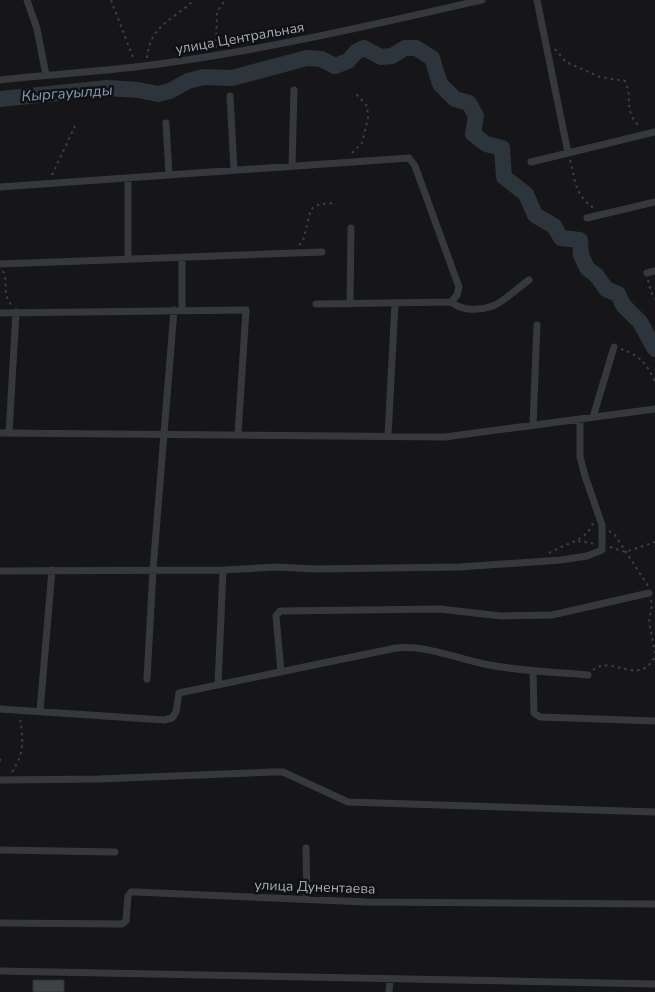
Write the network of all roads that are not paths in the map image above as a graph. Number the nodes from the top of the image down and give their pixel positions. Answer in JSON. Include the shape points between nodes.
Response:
{"nodes":[{"id":1,"x":27,"y":0,"type":"edge"},
{"id":2,"x":482,"y":0,"type":"edge"},
{"id":3,"x":537,"y":0,"type":"edge"},
{"id":4,"x":46,"y":75,"type":"junction"},
{"id":5,"x":0,"y":80,"type":"edge"},
{"id":6,"x":294,"y":90,"type":"dead end"},
{"id":7,"x":230,"y":96,"type":"dead end"},
{"id":8,"x":166,"y":123,"type":"dead end"},
{"id":9,"x":655,"y":132,"type":"edge"},
{"id":10,"x":568,"y":153,"type":"junction"},
{"id":11,"x":531,"y":162,"type":"dead end"},
{"id":12,"x":292,"y":166,"type":"junction"},
{"id":13,"x":234,"y":170,"type":"junction"},
{"id":14,"x":169,"y":175,"type":"junction"},
{"id":15,"x":128,"y":178,"type":"junction"},
{"id":16,"x":0,"y":187,"type":"edge"},
{"id":17,"x":655,"y":202,"type":"edge"},
{"id":18,"x":586,"y":218,"type":"dead end"},
{"id":19,"x":352,"y":228,"type":"dead end"},
{"id":20,"x":322,"y":252,"type":"dead end"},
{"id":21,"x":182,"y":257,"type":"junction"},
{"id":22,"x":128,"y":259,"type":"junction"},
{"id":23,"x":0,"y":264,"type":"edge"},
{"id":24,"x":655,"y":271,"type":"edge"},
{"id":25,"x":646,"y":273,"type":"road end"},
{"id":26,"x":529,"y":280,"type":"dead end"},
{"id":27,"x":451,"y":302,"type":"junction"},
{"id":28,"x":395,"y":303,"type":"junction"},
{"id":29,"x":316,"y":304,"type":"dead end"},
{"id":30,"x":350,"y":304,"type":"junction"},
{"id":31,"x":178,"y":310,"type":"junction"},
{"id":32,"x":16,"y":312,"type":"junction"},
{"id":33,"x":0,"y":313,"type":"edge"},
{"id":34,"x":537,"y":325,"type":"dead end"},
{"id":35,"x":614,"y":346,"type":"road end"},
{"id":36,"x":655,"y":409,"type":"edge"},
{"id":37,"x":593,"y":417,"type":"junction"},
{"id":38,"x":580,"y":419,"type":"junction"},
{"id":39,"x":532,"y":425,"type":"junction"},
{"id":40,"x":0,"y":433,"type":"edge"},
{"id":41,"x":9,"y":433,"type":"junction"},
{"id":42,"x":164,"y":434,"type":"junction"},
{"id":43,"x":238,"y":434,"type":"junction"},
{"id":44,"x":388,"y":436,"type":"junction"},
{"id":45,"x":52,"y":570,"type":"junction"},
{"id":46,"x":153,"y":570,"type":"junction"},
{"id":47,"x":223,"y":570,"type":"junction"},
{"id":48,"x":0,"y":571,"type":"edge"},
{"id":49,"x":650,"y":593,"type":"road end"},
{"id":50,"x":533,"y":671,"type":"junction"},
{"id":51,"x":281,"y":672,"type":"junction"},
{"id":52,"x":588,"y":674,"type":"road end"},
{"id":53,"x":148,"y":679,"type":"dead end"},
{"id":54,"x":218,"y":685,"type":"junction"},
{"id":55,"x":0,"y":709,"type":"edge"},
{"id":56,"x":40,"y":711,"type":"junction"},
{"id":57,"x":655,"y":722,"type":"edge"},
{"id":58,"x":3,"y":780,"type":"edge"},
{"id":59,"x":655,"y":812,"type":"edge"},
{"id":60,"x":306,"y":848,"type":"dead end"},
{"id":61,"x":0,"y":850,"type":"edge"},
{"id":62,"x":115,"y":852,"type":"dead end"},
{"id":63,"x":307,"y":900,"type":"junction"},
{"id":64,"x":655,"y":904,"type":"edge"},
{"id":65,"x":0,"y":923,"type":"edge"},
{"id":66,"x":0,"y":971,"type":"edge"},
{"id":67,"x":390,"y":979,"type":"junction"},
{"id":68,"x":655,"y":984,"type":"edge"},
{"id":69,"x":389,"y":992,"type":"edge"}],
"edges":[{"from":1,"to":4,"type":"street"},
{"from":2,"to":4,"type":"street","name":"улица Центральная","via":[[296,42],[216,56]]},
{"from":3,"to":10,"type":"street"},
{"from":4,"to":5,"type":"street","name":"улица Центральная"},
{"from":6,"to":12,"type":"street"},
{"from":7,"to":13,"type":"street"},
{"from":8,"to":14,"type":"street"},
{"from":9,"to":10,"type":"street"},
{"from":10,"to":11,"type":"street"},
{"from":12,"to":13,"type":"street"},
{"from":12,"to":27,"type":"street","via":[[409,158],[460,288]]},
{"from":13,"to":14,"type":"street"},
{"from":14,"to":15,"type":"street"},
{"from":15,"to":16,"type":"street"},
{"from":15,"to":22,"type":"street"},
{"from":17,"to":18,"type":"street"},
{"from":19,"to":30,"type":"street"},
{"from":20,"to":21,"type":"street"},
{"from":21,"to":22,"type":"street"},
{"from":21,"to":31,"type":"street"},
{"from":22,"to":23,"type":"street"},
{"from":24,"to":25,"type":"street"},
{"from":26,"to":27,"type":"street","via":[[494,306],[471,310]]},
{"from":27,"to":28,"type":"street"},
{"from":28,"to":30,"type":"street"},
{"from":28,"to":44,"type":"street"},
{"from":29,"to":30,"type":"street"},
{"from":31,"to":32,"type":"street"},
{"from":31,"to":42,"type":"street"},
{"from":31,"to":43,"type":"street","via":[[246,310]]},
{"from":32,"to":33,"type":"street"},
{"from":32,"to":41,"type":"street"},
{"from":34,"to":39,"type":"street"},
{"from":35,"to":37,"type":"street"},
{"from":36,"to":37,"type":"street"},
{"from":37,"to":38,"type":"street"},
{"from":38,"to":39,"type":"street"},
{"from":38,"to":47,"type":"street","via":[[580,457],[602,525],[602,550],[561,560],[459,567]]},
{"from":39,"to":44,"type":"street","via":[[445,437]]},
{"from":40,"to":41,"type":"street"},
{"from":41,"to":42,"type":"street"},
{"from":42,"to":43,"type":"street"},
{"from":42,"to":46,"type":"street"},
{"from":43,"to":44,"type":"street"},
{"from":45,"to":46,"type":"street"},
{"from":45,"to":48,"type":"street"},
{"from":45,"to":56,"type":"street"},
{"from":46,"to":47,"type":"street"},
{"from":46,"to":53,"type":"street"},
{"from":47,"to":54,"type":"street"},
{"from":49,"to":51,"type":"street","via":[[552,615],[501,616],[440,610],[280,611],[276,616]]},
{"from":50,"to":51,"type":"street","via":[[483,664],[408,647]]},
{"from":50,"to":52,"type":"street"},
{"from":50,"to":57,"type":"street","via":[[534,713],[540,717]]},
{"from":51,"to":54,"type":"street"},
{"from":54,"to":56,"type":"street","via":[[179,693],[176,712],[172,718],[164,720]]},
{"from":55,"to":56,"type":"street"},
{"from":58,"to":59,"type":"street","via":[[283,772],[348,802]]},
{"from":60,"to":63,"type":"street"},
{"from":61,"to":62,"type":"street"},
{"from":63,"to":64,"type":"street","name":"улица Дунентаева"},
{"from":63,"to":65,"type":"street","name":"улица Дунентаева","via":[[130,892],[126,921],[122,924]]},
{"from":66,"to":67,"type":"street"},
{"from":67,"to":68,"type":"street"},
{"from":67,"to":69,"type":"street"}]}
